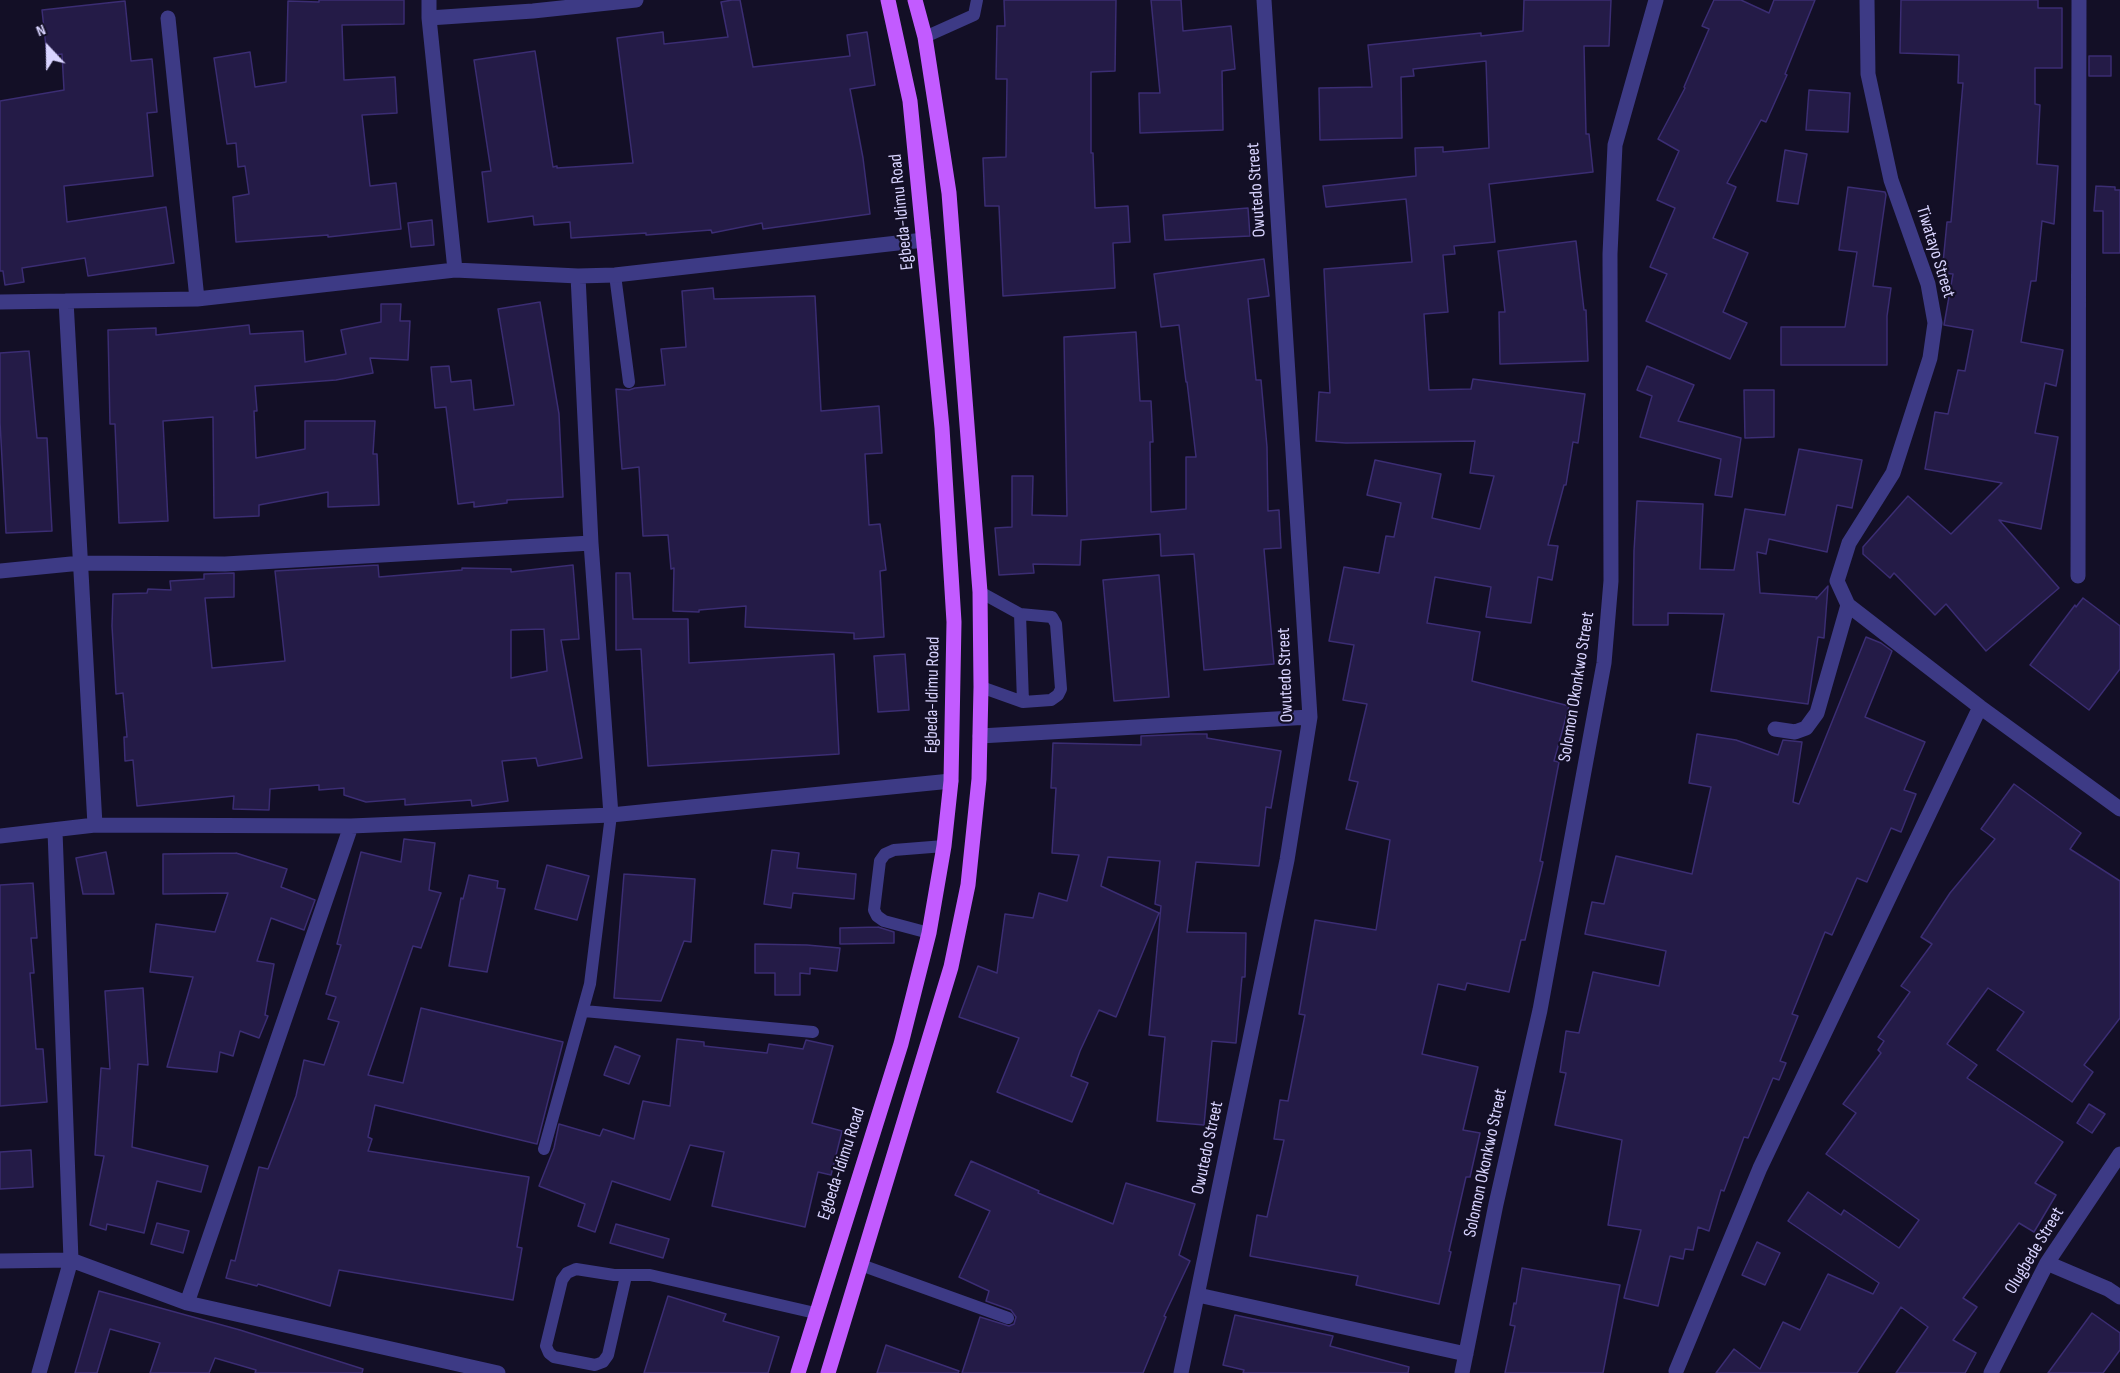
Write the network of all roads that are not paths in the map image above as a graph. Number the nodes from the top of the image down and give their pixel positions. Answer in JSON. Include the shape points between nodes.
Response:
{"nodes":[{"id":1,"x":429,"y":0,"type":"edge"},
{"id":2,"x":636,"y":0,"type":"edge"},
{"id":3,"x":888,"y":0,"type":"edge"},
{"id":4,"x":915,"y":0,"type":"edge"},
{"id":5,"x":977,"y":0,"type":"edge"},
{"id":6,"x":1264,"y":0,"type":"edge"},
{"id":7,"x":1656,"y":0,"type":"edge"},
{"id":8,"x":1867,"y":0,"type":"edge"},
{"id":9,"x":2079,"y":0,"type":"edge"},
{"id":10,"x":168,"y":18,"type":"dead end"},
{"id":11,"x":429,"y":18,"type":"junction"},
{"id":12,"x":925,"y":37,"type":"junction"},
{"id":13,"x":924,"y":240,"type":"junction"},
{"id":14,"x":455,"y":270,"type":"junction"},
{"id":15,"x":615,"y":275,"type":"junction"},
{"id":16,"x":578,"y":276,"type":"junction"},
{"id":17,"x":197,"y":299,"type":"junction"},
{"id":18,"x":0,"y":302,"type":"edge"},
{"id":19,"x":66,"y":302,"type":"junction"},
{"id":20,"x":629,"y":382,"type":"dead end"},
{"id":21,"x":591,"y":543,"type":"junction"},
{"id":22,"x":81,"y":563,"type":"junction"},
{"id":23,"x":0,"y":571,"type":"edge"},
{"id":24,"x":2078,"y":576,"type":"dead end"},
{"id":25,"x":980,"y":592,"type":"junction"},
{"id":26,"x":1848,"y":605,"type":"junction"},
{"id":27,"x":1020,"y":614,"type":"junction"},
{"id":28,"x":981,"y":687,"type":"junction"},
{"id":29,"x":1023,"y":702,"type":"junction"},
{"id":30,"x":1980,"y":707,"type":"junction"},
{"id":31,"x":1310,"y":717,"type":"junction"},
{"id":32,"x":1775,"y":729,"type":"dead end"},
{"id":33,"x":980,"y":736,"type":"junction"},
{"id":34,"x":951,"y":781,"type":"junction"},
{"id":35,"x":2120,"y":809,"type":"edge"},
{"id":36,"x":611,"y":815,"type":"junction"},
{"id":37,"x":95,"y":825,"type":"junction"},
{"id":38,"x":351,"y":826,"type":"junction"},
{"id":39,"x":55,"y":831,"type":"junction"},
{"id":40,"x":0,"y":836,"type":"edge"},
{"id":41,"x":944,"y":846,"type":"junction"},
{"id":42,"x":929,"y":933,"type":"junction"},
{"id":43,"x":584,"y":1011,"type":"junction"},
{"id":44,"x":813,"y":1032,"type":"dead end"},
{"id":45,"x":544,"y":1149,"type":"dead end"},
{"id":46,"x":2120,"y":1154,"type":"edge"},
{"id":47,"x":71,"y":1260,"type":"junction"},
{"id":48,"x":0,"y":1261,"type":"edge"},
{"id":49,"x":2047,"y":1263,"type":"junction"},
{"id":50,"x":861,"y":1265,"type":"junction"},
{"id":51,"x":626,"y":1276,"type":"junction"},
{"id":52,"x":1198,"y":1294,"type":"junction"},
{"id":53,"x":2120,"y":1297,"type":"edge"},
{"id":54,"x":187,"y":1303,"type":"junction"},
{"id":55,"x":815,"y":1313,"type":"junction"},
{"id":56,"x":1008,"y":1318,"type":"dead end"},
{"id":57,"x":1466,"y":1354,"type":"junction"},
{"id":58,"x":1676,"y":1371,"type":"dead end"},
{"id":59,"x":39,"y":1373,"type":"edge"},
{"id":60,"x":498,"y":1373,"type":"edge"},
{"id":61,"x":798,"y":1373,"type":"edge"},
{"id":62,"x":828,"y":1373,"type":"edge"},
{"id":63,"x":1181,"y":1373,"type":"edge"},
{"id":64,"x":1462,"y":1373,"type":"edge"},
{"id":65,"x":1991,"y":1373,"type":"edge"}],
"edges":[{"from":1,"to":11,"type":"street"},
{"from":2,"to":11,"type":"street"},
{"from":3,"to":13,"type":"main road","name":"Egbeda-Idimu Road","via":[[910,101]]},
{"from":4,"to":12,"type":"main road"},
{"from":5,"to":12,"type":"lane","via":[[974,15]]},
{"from":6,"to":31,"type":"street","name":"Owutedo Street"},
{"from":7,"to":57,"type":"street","name":"Solomon Okonkwo Street","via":[[1615,145],[1610,254],[1611,581],[1604,663],[1540,1010]]},
{"from":8,"to":26,"type":"street","name":"Tiwatayo Street","via":[[1868,74],[1891,180],[1929,284],[1935,323],[1930,358],[1893,474],[1849,543],[1843,562],[1838,581]]},
{"from":9,"to":24,"type":"street"},
{"from":10,"to":17,"type":"street"},
{"from":11,"to":14,"type":"street"},
{"from":12,"to":25,"type":"main road","via":[[949,193]]},
{"from":13,"to":15,"type":"street"},
{"from":13,"to":34,"type":"main road","name":"Egbeda-Idimu Road","via":[[942,428],[954,622]]},
{"from":14,"to":16,"type":"street"},
{"from":14,"to":17,"type":"street"},
{"from":15,"to":16,"type":"street"},
{"from":15,"to":20,"type":"lane"},
{"from":16,"to":21,"type":"street"},
{"from":17,"to":19,"type":"street"},
{"from":18,"to":19,"type":"street"},
{"from":19,"to":22,"type":"street"},
{"from":21,"to":22,"type":"street","via":[[225,564]]},
{"from":21,"to":36,"type":"street"},
{"from":22,"to":23,"type":"street"},
{"from":22,"to":37,"type":"street"},
{"from":25,"to":27,"type":"lane"},
{"from":25,"to":28,"type":"main road"},
{"from":26,"to":30,"type":"street"},
{"from":26,"to":32,"type":"street","via":[[1817,713],[1806,728],[1795,732]]},
{"from":27,"to":29,"type":"lane"},
{"from":27,"to":29,"type":"lane","via":[[1046,615],[1056,624],[1061,689],[1051,700]]},
{"from":28,"to":29,"type":"lane"},
{"from":28,"to":33,"type":"main road"},
{"from":30,"to":35,"type":"street"},
{"from":30,"to":58,"type":"street","via":[[1760,1168]]},
{"from":31,"to":33,"type":"street"},
{"from":31,"to":52,"type":"street","name":"Owutedo Street","via":[[1287,860]]},
{"from":33,"to":50,"type":"main road","via":[[968,885],[951,967]]},
{"from":34,"to":36,"type":"street"},
{"from":34,"to":41,"type":"main road","name":"Egbeda-Idimu Road"},
{"from":36,"to":38,"type":"street"},
{"from":36,"to":43,"type":"lane"},
{"from":37,"to":38,"type":"street"},
{"from":37,"to":39,"type":"street"},
{"from":38,"to":54,"type":"street"},
{"from":39,"to":40,"type":"street"},
{"from":39,"to":47,"type":"street"},
{"from":41,"to":42,"type":"main road","name":"Egbeda-Idimu Road"},
{"from":41,"to":42,"type":"lane","via":[[894,850],[880,861],[874,910],[877,916]]},
{"from":42,"to":55,"type":"main road","name":"Egbeda-Idimu Road","via":[[901,1044]]},
{"from":43,"to":44,"type":"lane"},
{"from":43,"to":45,"type":"lane"},
{"from":46,"to":49,"type":"street","name":"Olugbede Street"},
{"from":47,"to":48,"type":"street"},
{"from":47,"to":54,"type":"street"},
{"from":47,"to":59,"type":"street"},
{"from":49,"to":53,"type":"street"},
{"from":49,"to":65,"type":"street","name":"Olugbede Street"},
{"from":50,"to":56,"type":"lane"},
{"from":50,"to":62,"type":"main road"},
{"from":51,"to":51,"type":"lane","via":[[576,1269],[567,1273],[546,1346],[549,1353],[595,1365],[603,1362],[608,1355]]},
{"from":51,"to":55,"type":"lane","via":[[650,1275]]},
{"from":52,"to":57,"type":"street"},
{"from":52,"to":63,"type":"street","name":"Owutedo Street"},
{"from":54,"to":60,"type":"street"},
{"from":55,"to":61,"type":"main road","name":"Egbeda-Idimu Road"},
{"from":57,"to":64,"type":"street","name":"Solomon Okonkwo Street"}]}
